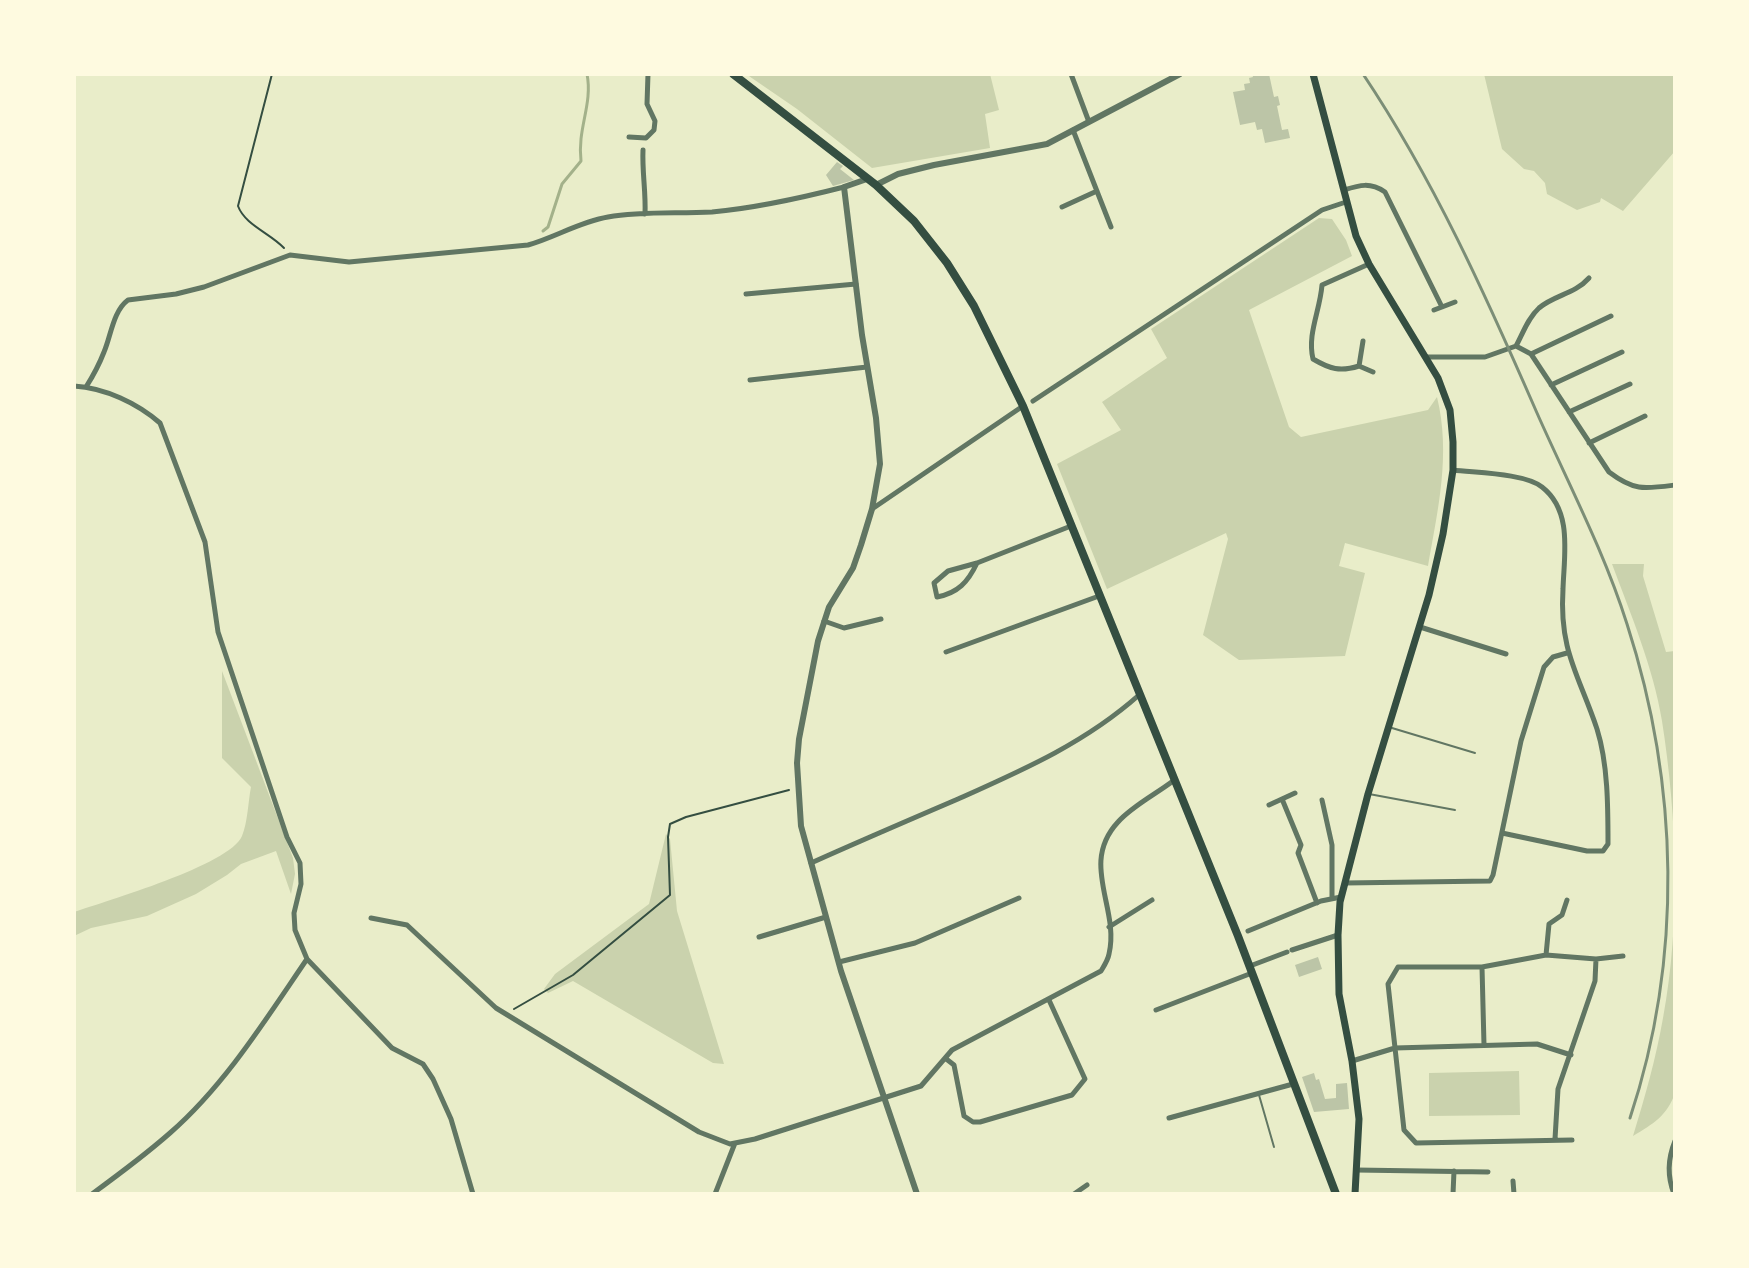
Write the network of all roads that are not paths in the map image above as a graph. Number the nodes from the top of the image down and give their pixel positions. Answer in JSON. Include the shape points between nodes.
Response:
{"nodes":[{"id":1,"x":648,"y":74,"type":"edge"},
{"id":2,"x":733,"y":74,"type":"edge"},
{"id":3,"x":1071,"y":74,"type":"edge"},
{"id":4,"x":1180,"y":74,"type":"edge"},
{"id":5,"x":1313,"y":74,"type":"edge"},
{"id":6,"x":1089,"y":122,"type":"junction"},
{"id":7,"x":1073,"y":130,"type":"junction"},
{"id":8,"x":629,"y":137,"type":"dead end"},
{"id":9,"x":643,"y":150,"type":"dead end"},
{"id":10,"x":867,"y":179,"type":"junction"},
{"id":11,"x":876,"y":185,"type":"junction"},
{"id":12,"x":844,"y":187,"type":"junction"},
{"id":13,"x":1097,"y":191,"type":"junction"},
{"id":14,"x":1343,"y":191,"type":"junction"},
{"id":15,"x":1346,"y":202,"type":"junction"},
{"id":16,"x":1062,"y":207,"type":"dead end"},
{"id":17,"x":645,"y":214,"type":"junction"},
{"id":18,"x":1111,"y":227,"type":"dead end"},
{"id":19,"x":1369,"y":264,"type":"junction"},
{"id":20,"x":1589,"y":278,"type":"dead end"},
{"id":21,"x":856,"y":284,"type":"junction"},
{"id":22,"x":746,"y":294,"type":"dead end"},
{"id":23,"x":1455,"y":302,"type":"dead end"},
{"id":24,"x":1442,"y":307,"type":"junction"},
{"id":25,"x":1434,"y":310,"type":"dead end"},
{"id":26,"x":1611,"y":316,"type":"dead end"},
{"id":27,"x":1363,"y":341,"type":"dead end"},
{"id":28,"x":1516,"y":346,"type":"junction"},
{"id":29,"x":1622,"y":352,"type":"dead end"},
{"id":30,"x":1531,"y":354,"type":"junction"},
{"id":31,"x":1427,"y":357,"type":"junction"},
{"id":32,"x":1359,"y":366,"type":"junction"},
{"id":33,"x":867,"y":367,"type":"junction"},
{"id":34,"x":1373,"y":372,"type":"dead end"},
{"id":35,"x":750,"y":380,"type":"dead end"},
{"id":36,"x":1630,"y":384,"type":"dead end"},
{"id":37,"x":1551,"y":385,"type":"junction"},
{"id":38,"x":74,"y":386,"type":"edge"},
{"id":39,"x":86,"y":387,"type":"junction"},
{"id":40,"x":1033,"y":401,"type":"dead end"},
{"id":41,"x":1023,"y":406,"type":"junction"},
{"id":42,"x":1569,"y":413,"type":"junction"},
{"id":43,"x":1645,"y":416,"type":"dead end"},
{"id":44,"x":1589,"y":443,"type":"junction"},
{"id":45,"x":1453,"y":470,"type":"junction"},
{"id":46,"x":1675,"y":485,"type":"edge"},
{"id":47,"x":872,"y":509,"type":"junction"},
{"id":48,"x":1071,"y":526,"type":"junction"},
{"id":49,"x":977,"y":563,"type":"junction"},
{"id":50,"x":1099,"y":596,"type":"junction"},
{"id":51,"x":881,"y":619,"type":"dead end"},
{"id":52,"x":824,"y":620,"type":"junction"},
{"id":53,"x":1420,"y":627,"type":"junction"},
{"id":54,"x":946,"y":652,"type":"dead end"},
{"id":55,"x":1567,"y":653,"type":"junction"},
{"id":56,"x":1506,"y":654,"type":"dead end"},
{"id":57,"x":1139,"y":695,"type":"junction"},
{"id":58,"x":1389,"y":726,"type":"junction"},
{"id":59,"x":1475,"y":753,"type":"dead end"},
{"id":60,"x":1173,"y":781,"type":"junction"},
{"id":61,"x":1295,"y":793,"type":"dead end"},
{"id":62,"x":1368,"y":794,"type":"junction"},
{"id":63,"x":1282,"y":799,"type":"junction"},
{"id":64,"x":1322,"y":800,"type":"dead end"},
{"id":65,"x":1269,"y":805,"type":"dead end"},
{"id":66,"x":1455,"y":810,"type":"dead end"},
{"id":67,"x":1502,"y":833,"type":"junction"},
{"id":68,"x":811,"y":863,"type":"junction"},
{"id":69,"x":1344,"y":883,"type":"junction"},
{"id":70,"x":1019,"y":898,"type":"dead end"},
{"id":71,"x":1337,"y":898,"type":"junction"},
{"id":72,"x":1152,"y":900,"type":"dead end"},
{"id":73,"x":1567,"y":900,"type":"dead end"},
{"id":74,"x":1317,"y":903,"type":"junction"},
{"id":75,"x":826,"y":917,"type":"junction"},
{"id":76,"x":371,"y":918,"type":"dead end"},
{"id":77,"x":1109,"y":927,"type":"junction"},
{"id":78,"x":1248,"y":931,"type":"dead end"},
{"id":79,"x":1338,"y":935,"type":"junction"},
{"id":80,"x":759,"y":937,"type":"dead end"},
{"id":81,"x":1546,"y":955,"type":"junction"},
{"id":82,"x":1623,"y":956,"type":"dead end"},
{"id":83,"x":307,"y":959,"type":"junction"},
{"id":84,"x":1596,"y":959,"type":"junction"},
{"id":85,"x":839,"y":962,"type":"junction"},
{"id":86,"x":1482,"y":967,"type":"junction"},
{"id":87,"x":1251,"y":970,"type":"junction"},
{"id":88,"x":1049,"y":1000,"type":"junction"},
{"id":89,"x":1156,"y":1010,"type":"dead end"},
{"id":90,"x":1484,"y":1045,"type":"junction"},
{"id":91,"x":1395,"y":1048,"type":"junction"},
{"id":92,"x":1571,"y":1055,"type":"junction"},
{"id":93,"x":945,"y":1058,"type":"junction"},
{"id":94,"x":1352,"y":1061,"type":"junction"},
{"id":95,"x":1294,"y":1083,"type":"junction"},
{"id":96,"x":1259,"y":1094,"type":"junction"},
{"id":97,"x":883,"y":1097,"type":"junction"},
{"id":98,"x":1169,"y":1118,"type":"dead end"},
{"id":99,"x":1555,"y":1139,"type":"junction"},
{"id":100,"x":1572,"y":1140,"type":"dead end"},
{"id":101,"x":1675,"y":1141,"type":"edge"},
{"id":102,"x":735,"y":1143,"type":"junction"},
{"id":103,"x":1274,"y":1147,"type":"dead end"},
{"id":104,"x":1356,"y":1170,"type":"junction"},
{"id":105,"x":1454,"y":1171,"type":"junction"},
{"id":106,"x":1488,"y":1172,"type":"dead end"},
{"id":107,"x":1513,"y":1181,"type":"dead end"},
{"id":108,"x":1087,"y":1185,"type":"dead end"},
{"id":109,"x":92,"y":1194,"type":"edge"},
{"id":110,"x":473,"y":1194,"type":"edge"},
{"id":111,"x":715,"y":1194,"type":"edge"},
{"id":112,"x":917,"y":1194,"type":"edge"},
{"id":113,"x":1074,"y":1194,"type":"edge"},
{"id":114,"x":1336,"y":1194,"type":"edge"},
{"id":115,"x":1355,"y":1194,"type":"edge"},
{"id":116,"x":1453,"y":1194,"type":"edge"},
{"id":117,"x":1514,"y":1194,"type":"edge"},
{"id":118,"x":1674,"y":1194,"type":"edge"}],
"edges":[{"from":1,"to":8,"type":"street","via":[[647,104],[654,130],[646,138]]},
{"from":2,"to":10,"type":"highway"},
{"from":3,"to":6,"type":"street"},
{"from":4,"to":6,"type":"street"},
{"from":5,"to":14,"type":"main road"},
{"from":6,"to":7,"type":"street"},
{"from":7,"to":11,"type":"street","via":[[1047,144],[934,165]]},
{"from":7,"to":13,"type":"street"},
{"from":9,"to":17,"type":"street"},
{"from":10,"to":11,"type":"highway"},
{"from":10,"to":12,"type":"street"},
{"from":11,"to":41,"type":"highway","via":[[947,263]]},
{"from":12,"to":17,"type":"street","via":[[715,211]]},
{"from":12,"to":21,"type":"street"},
{"from":13,"to":16,"type":"street"},
{"from":13,"to":18,"type":"street"},
{"from":14,"to":15,"type":"main road"},
{"from":14,"to":24,"type":"street","via":[[1363,184],[1385,192]]},
{"from":15,"to":19,"type":"main road"},
{"from":15,"to":40,"type":"street","via":[[1322,210]]},
{"from":17,"to":39,"type":"street","via":[[606,217],[528,245],[349,262],[290,255],[204,287],[123,303]]},
{"from":19,"to":31,"type":"main road"},
{"from":19,"to":32,"type":"street","via":[[1322,285],[1309,342],[1313,359],[1326,367],[1343,371]]},
{"from":20,"to":28,"type":"street","via":[[1542,305]]},
{"from":21,"to":22,"type":"street"},
{"from":21,"to":33,"type":"street"},
{"from":23,"to":24,"type":"street"},
{"from":24,"to":25,"type":"street"},
{"from":26,"to":30,"type":"street"},
{"from":27,"to":32,"type":"street"},
{"from":28,"to":30,"type":"street"},
{"from":28,"to":31,"type":"street","via":[[1485,357]]},
{"from":29,"to":37,"type":"street"},
{"from":30,"to":37,"type":"street"},
{"from":31,"to":45,"type":"main road","via":[[1450,410]]},
{"from":32,"to":34,"type":"street"},
{"from":33,"to":35,"type":"street"},
{"from":33,"to":47,"type":"street","via":[[880,464]]},
{"from":36,"to":42,"type":"street"},
{"from":37,"to":42,"type":"street"},
{"from":38,"to":39,"type":"street"},
{"from":39,"to":83,"type":"street","via":[[144,409],[160,423],[186,487],[205,542],[218,632],[300,863],[295,930]]},
{"from":41,"to":47,"type":"street"},
{"from":41,"to":48,"type":"highway"},
{"from":42,"to":44,"type":"street"},
{"from":43,"to":44,"type":"street"},
{"from":44,"to":46,"type":"street","via":[[1609,472],[1626,485]]},
{"from":45,"to":53,"type":"main road"},
{"from":45,"to":55,"type":"street","via":[[1530,480],[1543,487],[1558,508],[1567,542],[1562,590]]},
{"from":47,"to":52,"type":"street","via":[[853,568]]},
{"from":48,"to":49,"type":"street"},
{"from":48,"to":50,"type":"highway"},
{"from":49,"to":49,"type":"street","via":[[964,586],[937,597],[934,583],[948,571]]},
{"from":50,"to":54,"type":"street"},
{"from":50,"to":57,"type":"highway"},
{"from":51,"to":52,"type":"street","via":[[844,628]]},
{"from":52,"to":68,"type":"street","via":[[799,739],[801,826]]},
{"from":53,"to":56,"type":"street"},
{"from":53,"to":58,"type":"main road"},
{"from":55,"to":67,"type":"street","via":[[1544,667],[1521,741]]},
{"from":55,"to":67,"type":"street","via":[[1598,731],[1606,848],[1598,852]]},
{"from":57,"to":60,"type":"highway"},
{"from":57,"to":68,"type":"street","via":[[1109,722],[1004,779]]},
{"from":58,"to":59,"type":"lane"},
{"from":58,"to":62,"type":"main road"},
{"from":60,"to":77,"type":"street","via":[[1118,821],[1102,846]]},
{"from":60,"to":87,"type":"highway"},
{"from":61,"to":63,"type":"street"},
{"from":62,"to":66,"type":"lane"},
{"from":62,"to":69,"type":"main road"},
{"from":63,"to":65,"type":"street"},
{"from":63,"to":74,"type":"street"},
{"from":64,"to":71,"type":"street"},
{"from":67,"to":69,"type":"street","via":[[1490,881]]},
{"from":68,"to":75,"type":"street"},
{"from":69,"to":71,"type":"main road"},
{"from":70,"to":85,"type":"street","via":[[915,943]]},
{"from":71,"to":74,"type":"street"},
{"from":71,"to":79,"type":"main road"},
{"from":72,"to":77,"type":"street"},
{"from":73,"to":81,"type":"street","via":[[1562,915],[1549,924]]},
{"from":74,"to":78,"type":"street"},
{"from":75,"to":80,"type":"street"},
{"from":75,"to":85,"type":"street"},
{"from":76,"to":102,"type":"street","via":[[407,925],[496,1008],[699,1132]]},
{"from":77,"to":88,"type":"street","via":[[1109,954],[1101,971]]},
{"from":79,"to":87,"type":"street"},
{"from":79,"to":94,"type":"main road","via":[[1339,994]]},
{"from":81,"to":84,"type":"street"},
{"from":81,"to":86,"type":"street"},
{"from":82,"to":84,"type":"street"},
{"from":83,"to":109,"type":"street","via":[[202,1101],[171,1133]]},
{"from":83,"to":110,"type":"street","via":[[392,1048],[423,1064],[451,1119]]},
{"from":84,"to":92,"type":"street","via":[[1595,981]]},
{"from":85,"to":97,"type":"street"},
{"from":86,"to":90,"type":"street"},
{"from":86,"to":91,"type":"street","via":[[1398,967],[1388,984]]},
{"from":87,"to":89,"type":"street"},
{"from":87,"to":95,"type":"highway"},
{"from":88,"to":93,"type":"street"},
{"from":88,"to":93,"type":"street","via":[[1085,1079],[1072,1095],[973,1122],[964,1116],[954,1065]]},
{"from":90,"to":91,"type":"street"},
{"from":90,"to":92,"type":"street","via":[[1537,1044]]},
{"from":91,"to":94,"type":"street"},
{"from":91,"to":99,"type":"street","via":[[1404,1130],[1416,1143]]},
{"from":92,"to":99,"type":"street","via":[[1558,1089]]},
{"from":93,"to":97,"type":"street","via":[[921,1086]]},
{"from":94,"to":104,"type":"main road","via":[[1359,1119]]},
{"from":95,"to":96,"type":"street"},
{"from":95,"to":114,"type":"highway"},
{"from":96,"to":98,"type":"street"},
{"from":96,"to":103,"type":"lane"},
{"from":97,"to":102,"type":"street"},
{"from":97,"to":112,"type":"street"},
{"from":99,"to":100,"type":"street"},
{"from":101,"to":118,"type":"street","via":[[1669,1163]]},
{"from":102,"to":111,"type":"street"},
{"from":104,"to":105,"type":"street"},
{"from":104,"to":115,"type":"main road"},
{"from":105,"to":106,"type":"street"},
{"from":105,"to":116,"type":"street"},
{"from":107,"to":117,"type":"street"},
{"from":108,"to":113,"type":"street"}]}
